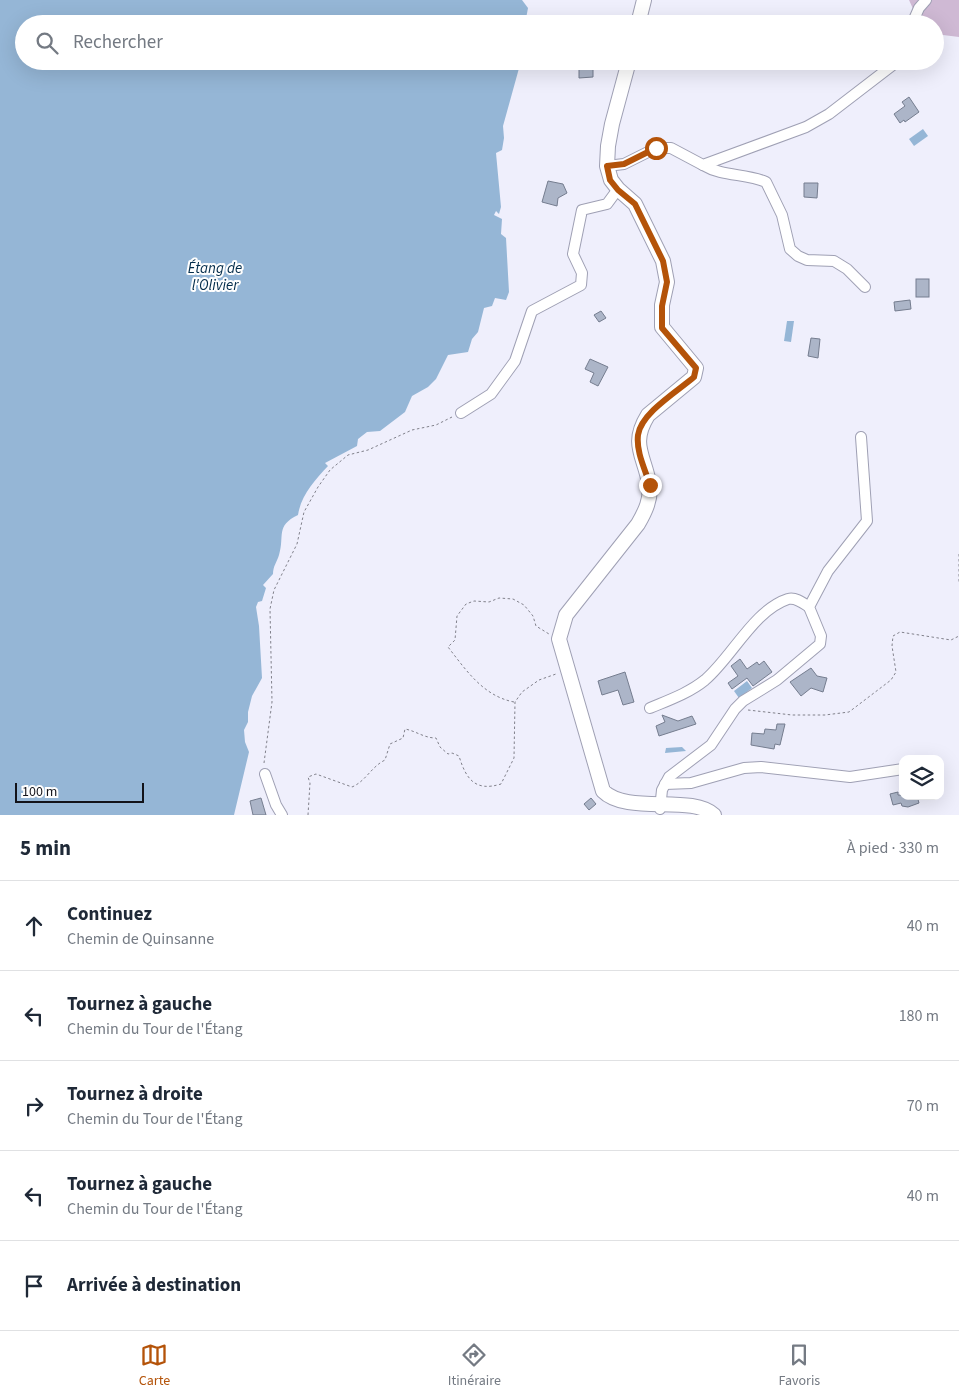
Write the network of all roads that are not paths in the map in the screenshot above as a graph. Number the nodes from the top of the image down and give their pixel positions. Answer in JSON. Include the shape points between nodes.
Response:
{"nodes":[{"id":1,"x":644,"y":0,"type":"edge"},
{"id":2,"x":926,"y":0,"type":"edge"},
{"id":3,"x":640,"y":15,"type":"edge"},
{"id":4,"x":916,"y":15,"type":"edge"},
{"id":5,"x":627,"y":70,"type":"edge"},
{"id":6,"x":886,"y":70,"type":"edge"},
{"id":7,"x":703,"y":165,"type":"junction"},
{"id":8,"x":607,"y":166,"type":"junction"},
{"id":9,"x":618,"y":190,"type":"junction"},
{"id":10,"x":865,"y":287,"type":"dead end"},
{"id":11,"x":461,"y":413,"type":"road end"},
{"id":12,"x":862,"y":437,"type":"dead end"},
{"id":13,"x":809,"y":606,"type":"junction"},
{"id":14,"x":650,"y":708,"type":"dead end"},
{"id":15,"x":899,"y":770,"type":"edge"},
{"id":16,"x":265,"y":774,"type":"road end"},
{"id":17,"x":665,"y":784,"type":"junction"},
{"id":18,"x":660,"y":809,"type":"junction"},
{"id":19,"x":282,"y":815,"type":"edge"},
{"id":20,"x":714,"y":815,"type":"edge"}],
"edges":[{"from":1,"to":3,"type":"street"},
{"from":2,"to":4,"type":"street"},
{"from":5,"to":8,"type":"street","via":[[612,124]]},
{"from":6,"to":7,"type":"street","via":[[829,114],[806,127]]},
{"from":7,"to":8,"type":"street","via":[[672,148],[656,148],[624,164]]},
{"from":7,"to":10,"type":"street","via":[[713,171],[766,182],[782,215],[790,248],[807,260],[834,261]]},
{"from":8,"to":9,"type":"street","via":[[610,180]]},
{"from":9,"to":11,"type":"street","via":[[607,204],[582,210],[573,254],[582,273],[581,286],[532,311],[515,361],[491,394]]},
{"from":9,"to":18,"type":"street","via":[[635,204],[663,261],[667,282],[662,328],[696,368],[694,377],[643,422],[638,434],[638,450],[650,485],[647,508],[566,615],[559,640],[603,791],[609,800],[624,806]]},
{"from":12,"to":13,"type":"street","via":[[867,521],[828,571]]},
{"from":13,"to":14,"type":"street","via":[[797,599],[789,599],[770,609],[706,679]]},
{"from":13,"to":17,"type":"street","via":[[821,636],[820,644],[777,680],[743,701],[711,746],[669,777]]},
{"from":15,"to":17,"type":"street","via":[[850,777],[744,768],[691,783]]},
{"from":16,"to":19,"type":"street"},
{"from":17,"to":18,"type":"street"},
{"from":18,"to":20,"type":"street","via":[[703,808]]}]}
